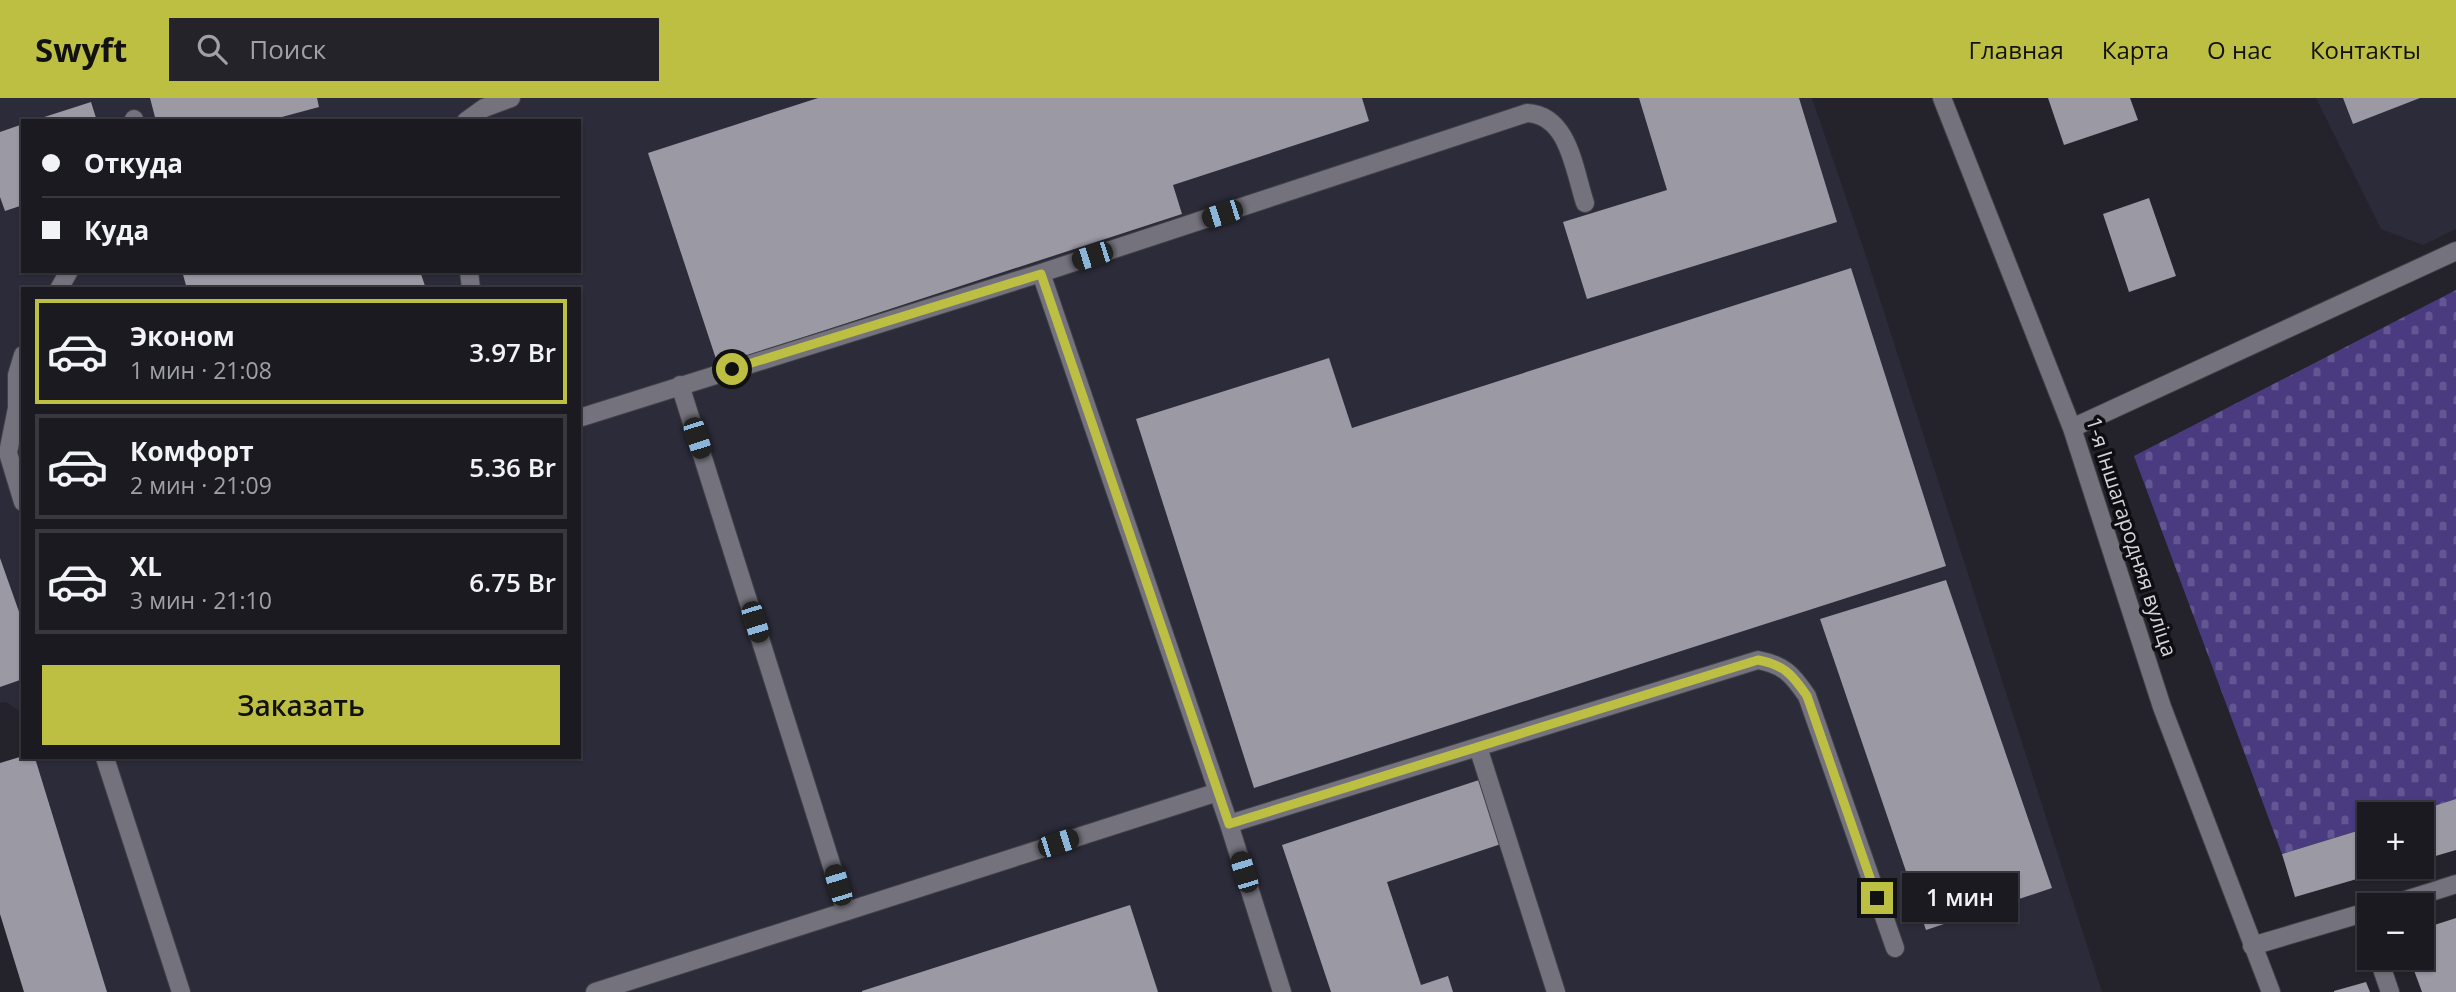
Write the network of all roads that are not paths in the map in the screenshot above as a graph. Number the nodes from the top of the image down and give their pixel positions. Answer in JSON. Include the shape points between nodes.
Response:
{"nodes":[{"id":1,"x":511,"y":98,"type":"edge"},
{"id":2,"x":1942,"y":98,"type":"edge"},
{"id":3,"x":469,"y":119,"type":"edge"},
{"id":4,"x":1585,"y":203,"type":"dead end"},
{"id":5,"x":2456,"y":251,"type":"edge"},
{"id":6,"x":1041,"y":274,"type":"junction"},
{"id":7,"x":21,"y":362,"type":"edge"},
{"id":8,"x":680,"y":385,"type":"junction"},
{"id":9,"x":581,"y":417,"type":"edge"},
{"id":10,"x":2072,"y":428,"type":"junction"},
{"id":11,"x":21,"y":495,"type":"edge"},
{"id":12,"x":1478,"y":747,"type":"junction"},
{"id":13,"x":104,"y":759,"type":"edge"},
{"id":14,"x":1218,"y":792,"type":"junction"},
{"id":15,"x":1229,"y":824,"type":"junction"},
{"id":16,"x":2456,"y":884,"type":"edge"},
{"id":17,"x":2428,"y":893,"type":"edge"},
{"id":18,"x":846,"y":911,"type":"junction"},
{"id":19,"x":2357,"y":915,"type":"edge"},
{"id":20,"x":2252,"y":946,"type":"junction"},
{"id":21,"x":1895,"y":948,"type":"dead end"},
{"id":22,"x":2382,"y":970,"type":"edge"},
{"id":23,"x":181,"y":992,"type":"edge"},
{"id":24,"x":595,"y":992,"type":"edge"},
{"id":25,"x":1282,"y":992,"type":"edge"},
{"id":26,"x":1556,"y":992,"type":"edge"},
{"id":27,"x":2272,"y":992,"type":"edge"},
{"id":28,"x":2390,"y":992,"type":"edge"}],
"edges":[{"from":1,"to":3,"type":"street","via":[[484,107]]},
{"from":2,"to":10,"type":"street","name":"1-я Іншагародняя вуліца"},
{"from":4,"to":6,"type":"street","via":[[1563,134],[1541,113],[1527,113]]},
{"from":5,"to":10,"type":"street"},
{"from":6,"to":8,"type":"street"},
{"from":6,"to":14,"type":"street"},
{"from":7,"to":11,"type":"street","via":[[8,453]]},
{"from":8,"to":9,"type":"street"},
{"from":8,"to":18,"type":"street"},
{"from":10,"to":20,"type":"street","name":"1-я Іншагародняя вуліца","via":[[2162,707]]},
{"from":12,"to":15,"type":"street"},
{"from":12,"to":21,"type":"street","via":[[1758,660],[1775,663],[1793,676],[1807,696]]},
{"from":12,"to":26,"type":"street"},
{"from":13,"to":23,"type":"street"},
{"from":14,"to":15,"type":"street"},
{"from":14,"to":18,"type":"street"},
{"from":15,"to":25,"type":"street"},
{"from":16,"to":17,"type":"street"},
{"from":18,"to":24,"type":"street"},
{"from":19,"to":20,"type":"street"},
{"from":20,"to":27,"type":"street","name":"1-я Іншагародняя вуліца"},
{"from":22,"to":28,"type":"street"}]}
